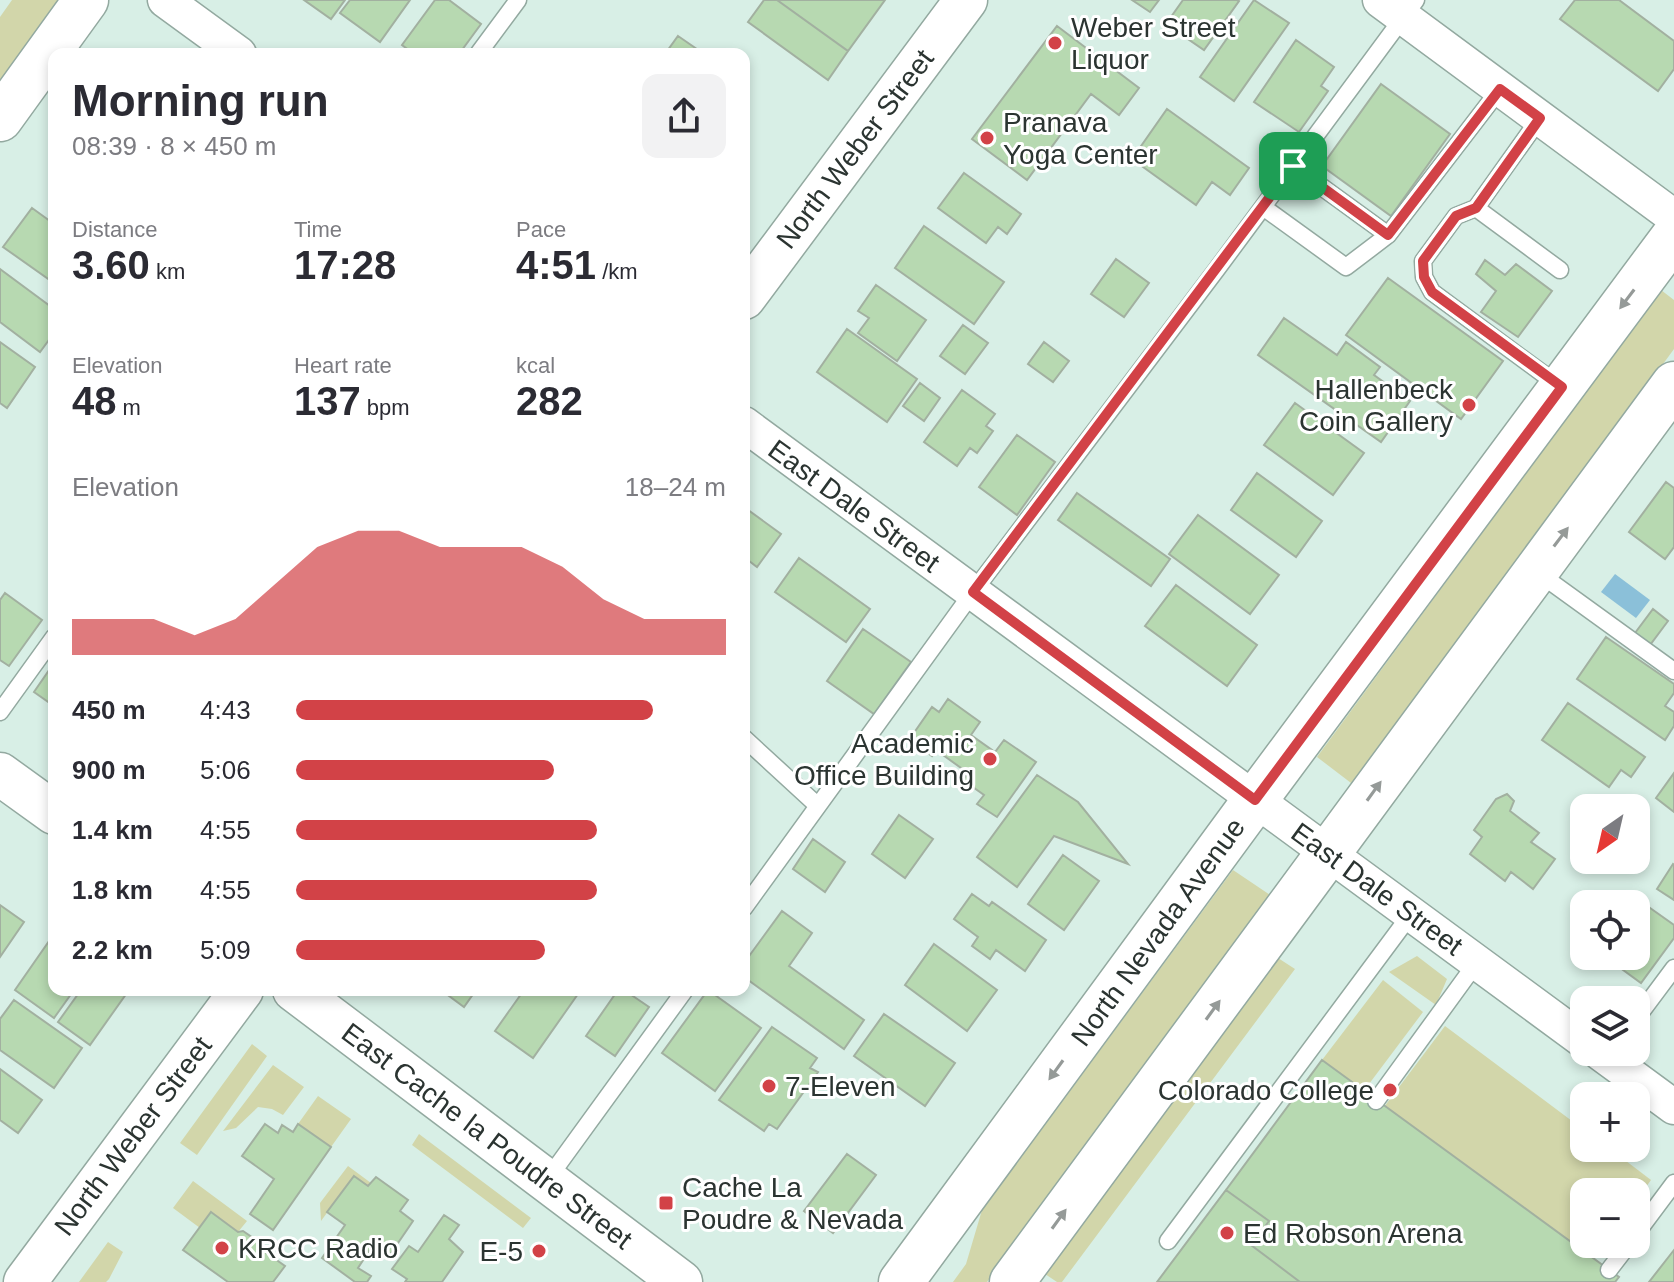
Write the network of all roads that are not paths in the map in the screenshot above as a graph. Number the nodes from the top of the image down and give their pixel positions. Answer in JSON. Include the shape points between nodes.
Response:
{"nodes":[{"id":1,"x":86,"y":0,"type":"edge"},
{"id":2,"x":165,"y":0,"type":"edge"},
{"id":3,"x":518,"y":0,"type":"edge"},
{"id":4,"x":966,"y":0,"type":"edge"},
{"id":5,"x":1400,"y":6,"type":"edge"},
{"id":6,"x":51,"y":48,"type":"edge"},
{"id":7,"x":231,"y":48,"type":"edge"},
{"id":8,"x":482,"y":48,"type":"edge"},
{"id":9,"x":48,"y":53,"type":"edge"},
{"id":10,"x":1500,"y":89,"type":"junction"},
{"id":11,"x":1540,"y":118,"type":"junction"},
{"id":12,"x":0,"y":119,"type":"edge"},
{"id":13,"x":1293,"y":166,"type":"junction"},
{"id":14,"x":1263,"y":207,"type":"junction"},
{"id":15,"x":1476,"y":208,"type":"junction"},
{"id":16,"x":1674,"y":217,"type":"edge"},
{"id":17,"x":1388,"y":235,"type":"junction"},
{"id":18,"x":1674,"y":236,"type":"edge"},
{"id":19,"x":1560,"y":270,"type":"dead end"},
{"id":20,"x":750,"y":290,"type":"edge"},
{"id":21,"x":1674,"y":384,"type":"edge"},
{"id":22,"x":1562,"y":387,"type":"junction"},
{"id":23,"x":750,"y":428,"type":"edge"},
{"id":24,"x":1536,"y":571,"type":"junction"},
{"id":25,"x":973,"y":592,"type":"junction"},
{"id":26,"x":48,"y":645,"type":"edge"},
{"id":27,"x":1674,"y":671,"type":"edge"},
{"id":28,"x":0,"y":712,"type":"edge"},
{"id":29,"x":750,"y":744,"type":"edge"},
{"id":30,"x":0,"y":774,"type":"edge"},
{"id":31,"x":1255,"y":800,"type":"junction"},
{"id":32,"x":818,"y":806,"type":"junction"},
{"id":33,"x":48,"y":809,"type":"edge"},
{"id":34,"x":1328,"y":854,"type":"junction"},
{"id":35,"x":750,"y":900,"type":"edge"},
{"id":36,"x":1411,"y":914,"type":"junction"},
{"id":37,"x":1477,"y":962,"type":"junction"},
{"id":38,"x":1674,"y":968,"type":"edge"},
{"id":39,"x":238,"y":996,"type":"edge"},
{"id":40,"x":302,"y":996,"type":"edge"},
{"id":41,"x":681,"y":996,"type":"edge"},
{"id":42,"x":1650,"y":1000,"type":"edge"},
{"id":43,"x":1570,"y":1029,"type":"edge"},
{"id":44,"x":1621,"y":1066,"type":"edge"},
{"id":45,"x":1376,"y":1101,"type":"dead end"},
{"id":46,"x":1674,"y":1107,"type":"edge"},
{"id":47,"x":547,"y":1181,"type":"junction"},
{"id":48,"x":1674,"y":1183,"type":"edge"},
{"id":49,"x":1650,"y":1215,"type":"edge"},
{"id":50,"x":1168,"y":1241,"type":"dead end"},
{"id":51,"x":1618,"y":1258,"type":"edge"},
{"id":52,"x":1609,"y":1270,"type":"dead end"},
{"id":53,"x":25,"y":1282,"type":"edge"},
{"id":54,"x":681,"y":1282,"type":"edge"},
{"id":55,"x":901,"y":1282,"type":"edge"},
{"id":56,"x":1012,"y":1282,"type":"edge"}],
"edges":[{"from":1,"to":6,"type":"main road"},
{"from":2,"to":7,"type":"street"},
{"from":3,"to":8,"type":"lane"},
{"from":4,"to":20,"type":"street","name":"North Weber Street"},
{"from":5,"to":10,"type":"street"},
{"from":5,"to":13,"type":"lane"},
{"from":9,"to":12,"type":"main road"},
{"from":10,"to":11,"type":"street"},
{"from":10,"to":17,"type":"lane"},
{"from":11,"to":15,"type":"lane"},
{"from":11,"to":16,"type":"street"},
{"from":13,"to":14,"type":"lane"},
{"from":13,"to":17,"type":"lane"},
{"from":14,"to":17,"type":"lane","via":[[1346,267]]},
{"from":14,"to":25,"type":"lane"},
{"from":15,"to":19,"type":"lane"},
{"from":15,"to":22,"type":"lane","via":[[1456,216],[1423,261],[1424,277],[1432,292]]},
{"from":18,"to":22,"type":"main road","name":"North Nevada Avenue","one_way":true},
{"from":24,"to":21,"type":"main road","one_way":true},
{"from":22,"to":31,"type":"main road","name":"North Nevada Avenue"},
{"from":23,"to":25,"type":"street","name":"East Dale Street"},
{"from":24,"to":27,"type":"lane"},
{"from":34,"to":24,"type":"main road","one_way":true},
{"from":25,"to":31,"type":"street","name":"East Dale Street"},
{"from":25,"to":32,"type":"lane"},
{"from":26,"to":28,"type":"lane"},
{"from":29,"to":32,"type":"lane"},
{"from":30,"to":33,"type":"street"},
{"from":31,"to":34,"type":"street","name":"East Dale Street"},
{"from":31,"to":55,"type":"main road","name":"North Nevada Avenue","one_way":true},
{"from":32,"to":35,"type":"lane"},
{"from":34,"to":36,"type":"street","name":"East Dale Street"},
{"from":56,"to":34,"type":"main road","one_way":true},
{"from":36,"to":37,"type":"street","name":"East Dale Street"},
{"from":36,"to":50,"type":"lane"},
{"from":37,"to":43,"type":"street","name":"East Dale Street"},
{"from":37,"to":45,"type":"lane"},
{"from":38,"to":42,"type":"lane"},
{"from":39,"to":53,"type":"street","name":"North Weber Street"},
{"from":40,"to":47,"type":"street","name":"East Cache la Poudre Street"},
{"from":41,"to":47,"type":"lane"},
{"from":44,"to":46,"type":"street","name":"East Dale Street"},
{"from":47,"to":54,"type":"street","name":"East Cache la Poudre Street"},
{"from":48,"to":49,"type":"lane"},
{"from":51,"to":52,"type":"lane"}]}
